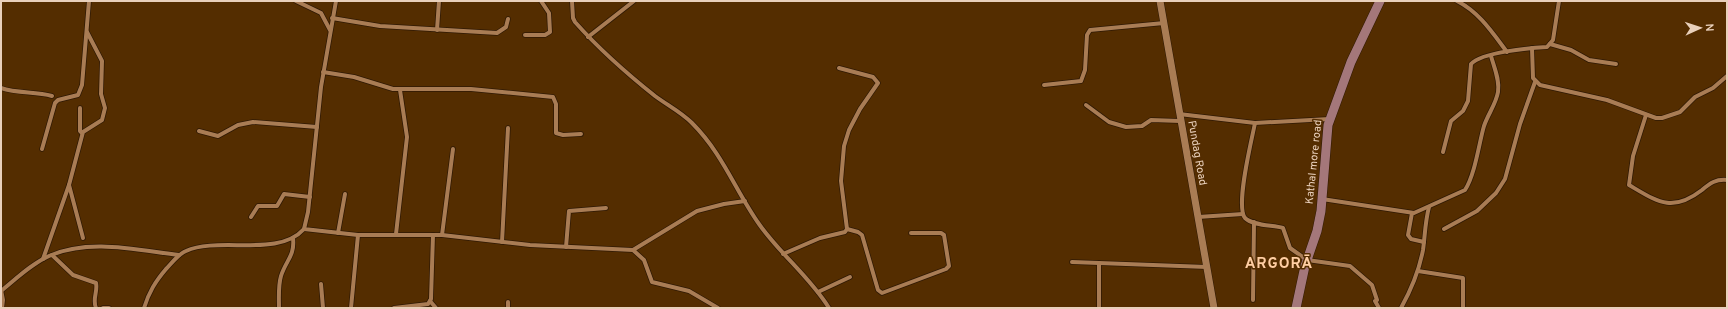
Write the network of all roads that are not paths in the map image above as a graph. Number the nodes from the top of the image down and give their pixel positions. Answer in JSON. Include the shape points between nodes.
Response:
{"nodes":[{"id":1,"x":89,"y":1,"type":"edge"},
{"id":2,"x":296,"y":1,"type":"edge"},
{"id":3,"x":336,"y":1,"type":"edge"},
{"id":4,"x":439,"y":1,"type":"edge"},
{"id":5,"x":541,"y":1,"type":"edge"},
{"id":6,"x":572,"y":1,"type":"edge"},
{"id":7,"x":634,"y":1,"type":"edge"},
{"id":8,"x":1160,"y":1,"type":"edge"},
{"id":9,"x":1380,"y":1,"type":"edge"},
{"id":10,"x":1457,"y":1,"type":"edge"},
{"id":11,"x":1559,"y":1,"type":"edge"},
{"id":12,"x":332,"y":18,"type":"junction"},
{"id":13,"x":508,"y":19,"type":"dead end"},
{"id":14,"x":1164,"y":23,"type":"junction"},
{"id":15,"x":330,"y":30,"type":"junction"},
{"id":16,"x":437,"y":30,"type":"junction"},
{"id":17,"x":87,"y":32,"type":"junction"},
{"id":18,"x":525,"y":35,"type":"dead end"},
{"id":19,"x":588,"y":37,"type":"junction"},
{"id":20,"x":1550,"y":44,"type":"junction"},
{"id":21,"x":1532,"y":48,"type":"junction"},
{"id":22,"x":1507,"y":52,"type":"junction"},
{"id":23,"x":1491,"y":56,"type":"junction"},
{"id":24,"x":1616,"y":64,"type":"dead end"},
{"id":25,"x":839,"y":68,"type":"dead end"},
{"id":26,"x":323,"y":72,"type":"junction"},
{"id":27,"x":1727,"y":76,"type":"edge"},
{"id":28,"x":1535,"y":82,"type":"junction"},
{"id":29,"x":1044,"y":86,"type":"dead end"},
{"id":30,"x":1,"y":88,"type":"edge"},
{"id":31,"x":400,"y":90,"type":"junction"},
{"id":32,"x":52,"y":96,"type":"dead end"},
{"id":33,"x":1086,"y":105,"type":"dead end"},
{"id":34,"x":80,"y":108,"type":"dead end"},
{"id":35,"x":1646,"y":116,"type":"junction"},
{"id":36,"x":1180,"y":118,"type":"junction"},
{"id":37,"x":1330,"y":119,"type":"junction"},
{"id":38,"x":1255,"y":123,"type":"junction"},
{"id":39,"x":317,"y":127,"type":"junction"},
{"id":40,"x":508,"y":128,"type":"dead end"},
{"id":41,"x":198,"y":132,"type":"dead end"},
{"id":42,"x":82,"y":133,"type":"junction"},
{"id":43,"x":581,"y":134,"type":"dead end"},
{"id":44,"x":42,"y":149,"type":"dead end"},
{"id":45,"x":452,"y":149,"type":"dead end"},
{"id":46,"x":1443,"y":152,"type":"dead end"},
{"id":47,"x":1727,"y":180,"type":"edge"},
{"id":48,"x":69,"y":184,"type":"junction"},
{"id":49,"x":346,"y":194,"type":"dead end"},
{"id":50,"x":310,"y":196,"type":"junction"},
{"id":51,"x":1322,"y":199,"type":"junction"},
{"id":52,"x":745,"y":201,"type":"junction"},
{"id":53,"x":1429,"y":207,"type":"junction"},
{"id":54,"x":606,"y":208,"type":"dead end"},
{"id":55,"x":1412,"y":213,"type":"junction"},
{"id":56,"x":1243,"y":214,"type":"junction"},
{"id":57,"x":251,"y":217,"type":"dead end"},
{"id":58,"x":1198,"y":217,"type":"junction"},
{"id":59,"x":1254,"y":222,"type":"junction"},
{"id":60,"x":304,"y":229,"type":"junction"},
{"id":61,"x":847,"y":229,"type":"junction"},
{"id":62,"x":1444,"y":229,"type":"dead end"},
{"id":63,"x":338,"y":233,"type":"junction"},
{"id":64,"x":911,"y":233,"type":"dead end"},
{"id":65,"x":396,"y":234,"type":"junction"},
{"id":66,"x":358,"y":235,"type":"junction"},
{"id":67,"x":433,"y":235,"type":"junction"},
{"id":68,"x":442,"y":236,"type":"junction"},
{"id":69,"x":83,"y":238,"type":"dead end"},
{"id":70,"x":293,"y":238,"type":"junction"},
{"id":71,"x":502,"y":242,"type":"junction"},
{"id":72,"x":1424,"y":242,"type":"junction"},
{"id":73,"x":566,"y":247,"type":"junction"},
{"id":74,"x":633,"y":250,"type":"junction"},
{"id":75,"x":783,"y":254,"type":"junction"},
{"id":76,"x":52,"y":255,"type":"junction"},
{"id":77,"x":179,"y":255,"type":"junction"},
{"id":78,"x":43,"y":259,"type":"junction"},
{"id":79,"x":1307,"y":260,"type":"junction"},
{"id":80,"x":1072,"y":262,"type":"dead end"},
{"id":81,"x":1099,"y":263,"type":"junction"},
{"id":82,"x":1207,"y":267,"type":"junction"},
{"id":83,"x":1418,"y":270,"type":"junction"},
{"id":84,"x":850,"y":277,"type":"dead end"},
{"id":85,"x":320,"y":284,"type":"dead end"},
{"id":86,"x":1,"y":290,"type":"edge"},
{"id":87,"x":818,"y":292,"type":"junction"},
{"id":88,"x":1253,"y":300,"type":"dead end"},
{"id":89,"x":430,"y":301,"type":"junction"},
{"id":90,"x":508,"y":302,"type":"dead end"},
{"id":91,"x":716,"y":307,"type":"edge"},
{"id":92,"x":2,"y":308,"type":"edge"},
{"id":93,"x":96,"y":308,"type":"edge"},
{"id":94,"x":103,"y":308,"type":"edge"},
{"id":95,"x":109,"y":308,"type":"edge"},
{"id":96,"x":144,"y":308,"type":"edge"},
{"id":97,"x":279,"y":308,"type":"edge"},
{"id":98,"x":323,"y":308,"type":"edge"},
{"id":99,"x":352,"y":308,"type":"edge"},
{"id":100,"x":394,"y":308,"type":"edge"},
{"id":101,"x":436,"y":308,"type":"edge"},
{"id":102,"x":508,"y":308,"type":"edge"},
{"id":103,"x":829,"y":308,"type":"edge"},
{"id":104,"x":1099,"y":308,"type":"edge"},
{"id":105,"x":1214,"y":308,"type":"edge"},
{"id":106,"x":1296,"y":308,"type":"edge"},
{"id":107,"x":1379,"y":308,"type":"edge"},
{"id":108,"x":1401,"y":308,"type":"edge"},
{"id":109,"x":1462,"y":308,"type":"edge"}],
"edges":[{"from":1,"to":17,"type":"street"},
{"from":2,"to":15,"type":"street","via":[[321,13]]},
{"from":3,"to":12,"type":"street"},
{"from":4,"to":16,"type":"street"},
{"from":5,"to":18,"type":"street","via":[[549,13],[550,32],[546,36]]},
{"from":6,"to":19,"type":"street","via":[[573,18]]},
{"from":7,"to":19,"type":"street"},
{"from":8,"to":14,"type":"street","name":"Pundag Road"},
{"from":9,"to":37,"type":"main road","name":"Kathal more road","via":[[1351,62]]},
{"from":10,"to":22,"type":"street","via":[[1478,15]]},
{"from":11,"to":20,"type":"street"},
{"from":12,"to":15,"type":"street"},
{"from":12,"to":16,"type":"street","via":[[380,26]]},
{"from":13,"to":16,"type":"street","via":[[506,27],[497,33]]},
{"from":14,"to":29,"type":"street","via":[[1090,30],[1086,35],[1085,70],[1081,81]]},
{"from":14,"to":36,"type":"street","name":"Pundag Road"},
{"from":15,"to":26,"type":"street"},
{"from":17,"to":42,"type":"street","via":[[102,61],[100,94],[105,108],[102,120]]},
{"from":17,"to":44,"type":"street","via":[[80,91],[78,95],[55,103]]},
{"from":19,"to":52,"type":"street","via":[[605,55],[693,125],[722,160]]},
{"from":20,"to":21,"type":"street","via":[[1547,47]]},
{"from":20,"to":24,"type":"street","via":[[1571,50],[1589,60]]},
{"from":21,"to":22,"type":"street"},
{"from":21,"to":28,"type":"street","via":[[1532,72]]},
{"from":22,"to":23,"type":"street"},
{"from":23,"to":46,"type":"street","via":[[1471,64],[1468,101],[1463,111],[1451,121]]},
{"from":23,"to":53,"type":"street","via":[[1498,78],[1498,92],[1484,125],[1469,183],[1460,194]]},
{"from":25,"to":61,"type":"street","via":[[873,78],[878,83],[856,116],[844,146],[842,181]]},
{"from":26,"to":31,"type":"street","via":[[354,77]]},
{"from":26,"to":39,"type":"street"},
{"from":27,"to":35,"type":"street","via":[[1713,88],[1695,97],[1680,112],[1662,118]]},
{"from":28,"to":35,"type":"street","via":[[1607,100]]},
{"from":28,"to":62,"type":"street","via":[[1505,179],[1496,193],[1477,211]]},
{"from":30,"to":32,"type":"street"},
{"from":31,"to":43,"type":"street","via":[[465,89],[553,97],[556,104],[556,133],[563,136]]},
{"from":31,"to":65,"type":"street","via":[[407,137]]},
{"from":33,"to":36,"type":"street","via":[[1109,122],[1126,127],[1142,126],[1151,120]]},
{"from":34,"to":42,"type":"street"},
{"from":35,"to":47,"type":"street","via":[[1633,156],[1629,185],[1653,200],[1677,203],[1694,196],[1713,182]]},
{"from":36,"to":38,"type":"street"},
{"from":36,"to":58,"type":"street","name":"Pundag Road"},
{"from":37,"to":38,"type":"street"},
{"from":37,"to":51,"type":"main road","name":"Kathal more road"},
{"from":38,"to":56,"type":"street","via":[[1245,170]]},
{"from":39,"to":41,"type":"street","via":[[253,122],[238,125],[218,136]]},
{"from":39,"to":50,"type":"street"},
{"from":40,"to":71,"type":"street"},
{"from":42,"to":48,"type":"street"},
{"from":45,"to":68,"type":"street"},
{"from":48,"to":69,"type":"street"},
{"from":48,"to":78,"type":"street"},
{"from":49,"to":63,"type":"street"},
{"from":50,"to":57,"type":"street","via":[[284,194],[276,206],[258,206]]},
{"from":50,"to":60,"type":"street"},
{"from":51,"to":55,"type":"street"},
{"from":51,"to":79,"type":"main road","name":"Kathal more road","via":[[1317,231]]},
{"from":52,"to":74,"type":"street","via":[[698,211]]},
{"from":52,"to":75,"type":"street","via":[[759,224]]},
{"from":53,"to":55,"type":"street"},
{"from":53,"to":72,"type":"street"},
{"from":54,"to":73,"type":"street","via":[[569,211]]},
{"from":55,"to":72,"type":"street","via":[[1408,235],[1412,239]]},
{"from":56,"to":58,"type":"street"},
{"from":56,"to":59,"type":"street","via":[[1246,219]]},
{"from":58,"to":82,"type":"street","name":"Pundag Road"},
{"from":59,"to":79,"type":"street","via":[[1283,228],[1289,246]]},
{"from":59,"to":88,"type":"street"},
{"from":60,"to":63,"type":"street"},
{"from":60,"to":70,"type":"street"},
{"from":61,"to":64,"type":"street","via":[[861,234],[877,289],[882,292],[948,267],[944,235]]},
{"from":61,"to":75,"type":"street","via":[[846,232],[820,238]]},
{"from":63,"to":66,"type":"street"},
{"from":65,"to":66,"type":"street"},
{"from":65,"to":67,"type":"street"},
{"from":66,"to":99,"type":"street"},
{"from":67,"to":68,"type":"street"},
{"from":67,"to":89,"type":"street"},
{"from":68,"to":71,"type":"street"},
{"from":70,"to":77,"type":"street","via":[[264,244],[199,247]]},
{"from":70,"to":97,"type":"street","via":[[294,251],[279,283]]},
{"from":71,"to":73,"type":"street"},
{"from":72,"to":83,"type":"street"},
{"from":73,"to":74,"type":"street"},
{"from":74,"to":91,"type":"street","via":[[644,260],[652,282],[689,291]]},
{"from":75,"to":87,"type":"street"},
{"from":76,"to":77,"type":"street","via":[[74,247],[89,246]]},
{"from":76,"to":78,"type":"street"},
{"from":76,"to":93,"type":"street","via":[[68,271],[96,283]]},
{"from":77,"to":96,"type":"street","via":[[153,283]]},
{"from":78,"to":86,"type":"street"},
{"from":79,"to":106,"type":"main road","name":"Kathal more road"},
{"from":79,"to":107,"type":"street","via":[[1350,266],[1372,285]]},
{"from":80,"to":81,"type":"street"},
{"from":81,"to":82,"type":"street"},
{"from":81,"to":104,"type":"street"},
{"from":82,"to":105,"type":"street","name":"Pundag Road"},
{"from":83,"to":108,"type":"street"},
{"from":83,"to":109,"type":"street","via":[[1463,278]]},
{"from":84,"to":87,"type":"street"},
{"from":85,"to":98,"type":"street"},
{"from":86,"to":92,"type":"street"},
{"from":87,"to":103,"type":"street"},
{"from":89,"to":100,"type":"street","via":[[428,304]]},
{"from":89,"to":101,"type":"street"},
{"from":90,"to":102,"type":"street"},
{"from":94,"to":95,"type":"street"}]}
